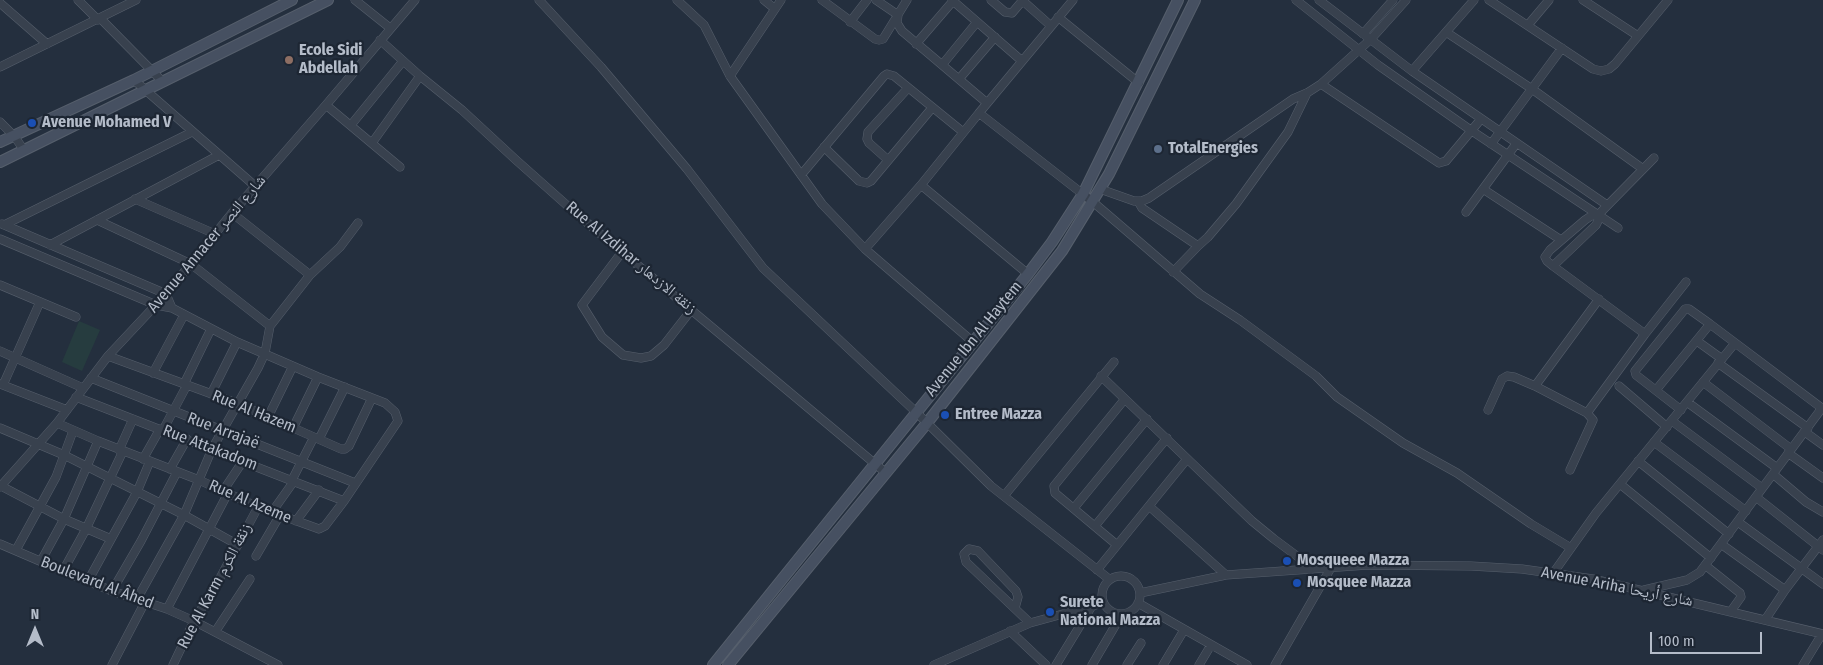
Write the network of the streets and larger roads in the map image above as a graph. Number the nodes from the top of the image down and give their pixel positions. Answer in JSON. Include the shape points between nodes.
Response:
{"nodes":[{"id":1,"x":78,"y":0,"type":"edge"},
{"id":2,"x":292,"y":0,"type":"edge"},
{"id":3,"x":328,"y":0,"type":"edge"},
{"id":4,"x":355,"y":0,"type":"edge"},
{"id":5,"x":415,"y":0,"type":"edge"},
{"id":6,"x":539,"y":0,"type":"edge"},
{"id":7,"x":677,"y":0,"type":"edge"},
{"id":8,"x":764,"y":0,"type":"edge"},
{"id":9,"x":782,"y":0,"type":"edge"},
{"id":10,"x":822,"y":0,"type":"edge"},
{"id":11,"x":867,"y":0,"type":"edge"},
{"id":12,"x":876,"y":0,"type":"edge"},
{"id":13,"x":907,"y":0,"type":"edge"},
{"id":14,"x":991,"y":0,"type":"edge"},
{"id":15,"x":1023,"y":0,"type":"edge"},
{"id":16,"x":1073,"y":0,"type":"edge"},
{"id":17,"x":1178,"y":0,"type":"edge"},
{"id":18,"x":1195,"y":0,"type":"edge"},
{"id":19,"x":1296,"y":0,"type":"edge"},
{"id":20,"x":1320,"y":0,"type":"edge"},
{"id":21,"x":1393,"y":0,"type":"edge"},
{"id":22,"x":1406,"y":0,"type":"edge"},
{"id":23,"x":1474,"y":0,"type":"edge"},
{"id":24,"x":1489,"y":0,"type":"edge"},
{"id":25,"x":1549,"y":0,"type":"edge"},
{"id":26,"x":1583,"y":0,"type":"edge"},
{"id":27,"x":1668,"y":0,"type":"edge"},
{"id":28,"x":134,"y":1,"type":"edge"},
{"id":29,"x":952,"y":1,"type":"edge"},
{"id":30,"x":0,"y":3,"type":"edge"},
{"id":31,"x":830,"y":3,"type":"edge"},
{"id":32,"x":775,"y":9,"type":"junction"},
{"id":33,"x":898,"y":15,"type":"junction"},
{"id":34,"x":1058,"y":17,"type":"junction"},
{"id":35,"x":99,"y":19,"type":"junction"},
{"id":36,"x":850,"y":22,"type":"junction"},
{"id":37,"x":977,"y":22,"type":"junction"},
{"id":38,"x":1528,"y":25,"type":"junction"},
{"id":39,"x":1051,"y":26,"type":"junction"},
{"id":40,"x":390,"y":28,"type":"junction"},
{"id":41,"x":1446,"y":32,"type":"junction"},
{"id":42,"x":1363,"y":34,"type":"junction"},
{"id":43,"x":1638,"y":36,"type":"junction"},
{"id":44,"x":995,"y":37,"type":"junction"},
{"id":45,"x":1371,"y":39,"type":"junction"},
{"id":46,"x":380,"y":40,"type":"junction"},
{"id":47,"x":47,"y":44,"type":"junction"},
{"id":48,"x":916,"y":44,"type":"junction"},
{"id":49,"x":1562,"y":48,"type":"junction"},
{"id":50,"x":1359,"y":50,"type":"junction"},
{"id":51,"x":403,"y":61,"type":"junction"},
{"id":52,"x":1022,"y":61,"type":"junction"},
{"id":53,"x":942,"y":65,"type":"junction"},
{"id":54,"x":0,"y":67,"type":"edge"},
{"id":55,"x":152,"y":70,"type":"junction"},
{"id":56,"x":1412,"y":71,"type":"junction"},
{"id":57,"x":420,"y":76,"type":"junction"},
{"id":58,"x":730,"y":76,"type":"junction"},
{"id":59,"x":959,"y":79,"type":"junction"},
{"id":60,"x":134,"y":80,"type":"junction"},
{"id":61,"x":163,"y":82,"type":"junction"},
{"id":62,"x":1139,"y":83,"type":"junction"},
{"id":63,"x":1321,"y":84,"type":"junction"},
{"id":64,"x":908,"y":88,"type":"junction"},
{"id":65,"x":1532,"y":89,"type":"junction"},
{"id":66,"x":146,"y":90,"type":"junction"},
{"id":67,"x":1307,"y":93,"type":"junction"},
{"id":68,"x":988,"y":103,"type":"junction"},
{"id":69,"x":326,"y":105,"type":"junction"},
{"id":70,"x":932,"y":108,"type":"junction"},
{"id":71,"x":979,"y":113,"type":"junction"},
{"id":72,"x":1481,"y":119,"type":"junction"},
{"id":73,"x":0,"y":122,"type":"edge"},
{"id":74,"x":351,"y":125,"type":"junction"},
{"id":75,"x":1472,"y":131,"type":"junction"},
{"id":76,"x":192,"y":132,"type":"junction"},
{"id":77,"x":963,"y":132,"type":"junction"},
{"id":78,"x":1500,"y":133,"type":"junction"},
{"id":79,"x":14,"y":136,"type":"junction"},
{"id":80,"x":0,"y":142,"type":"edge"},
{"id":81,"x":372,"y":143,"type":"junction"},
{"id":82,"x":1491,"y":144,"type":"junction"},
{"id":83,"x":1516,"y":144,"type":"junction"},
{"id":84,"x":824,"y":147,"type":"junction"},
{"id":85,"x":24,"y":150,"type":"junction"},
{"id":86,"x":1508,"y":154,"type":"junction"},
{"id":87,"x":219,"y":155,"type":"junction"},
{"id":88,"x":1654,"y":158,"type":"dead end"},
{"id":89,"x":888,"y":160,"type":"junction"},
{"id":90,"x":0,"y":162,"type":"edge"},
{"id":91,"x":400,"y":167,"type":"dead end"},
{"id":92,"x":1643,"y":169,"type":"junction"},
{"id":93,"x":801,"y":175,"type":"junction"},
{"id":94,"x":921,"y":185,"type":"junction"},
{"id":95,"x":255,"y":186,"type":"junction"},
{"id":96,"x":1100,"y":189,"type":"junction"},
{"id":97,"x":1483,"y":190,"type":"junction"},
{"id":98,"x":1083,"y":194,"type":"junction"},
{"id":99,"x":135,"y":199,"type":"junction"},
{"id":100,"x":1138,"y":201,"type":"junction"},
{"id":101,"x":1093,"y":202,"type":"junction"},
{"id":102,"x":1607,"y":205,"type":"junction"},
{"id":103,"x":1466,"y":212,"type":"dead end"},
{"id":104,"x":232,"y":213,"type":"junction"},
{"id":105,"x":1599,"y":214,"type":"junction"},
{"id":106,"x":97,"y":220,"type":"junction"},
{"id":107,"x":358,"y":223,"type":"dead end"},
{"id":108,"x":2,"y":224,"type":"edge"},
{"id":109,"x":1618,"y":228,"type":"dead end"},
{"id":110,"x":1571,"y":231,"type":"junction"},
{"id":111,"x":215,"y":234,"type":"junction"},
{"id":112,"x":0,"y":239,"type":"edge"},
{"id":113,"x":1561,"y":240,"type":"junction"},
{"id":114,"x":1579,"y":241,"type":"junction"},
{"id":115,"x":50,"y":245,"type":"junction"},
{"id":116,"x":1198,"y":246,"type":"junction"},
{"id":117,"x":865,"y":249,"type":"junction"},
{"id":118,"x":622,"y":252,"type":"junction"},
{"id":119,"x":191,"y":264,"type":"junction"},
{"id":120,"x":1553,"y":266,"type":"junction"},
{"id":121,"x":1173,"y":272,"type":"junction"},
{"id":122,"x":1028,"y":274,"type":"junction"},
{"id":123,"x":310,"y":275,"type":"junction"},
{"id":124,"x":1686,"y":282,"type":"dead end"},
{"id":125,"x":0,"y":285,"type":"edge"},
{"id":126,"x":166,"y":294,"type":"junction"},
{"id":127,"x":1599,"y":300,"type":"junction"},
{"id":128,"x":40,"y":302,"type":"junction"},
{"id":129,"x":156,"y":305,"type":"junction"},
{"id":130,"x":172,"y":308,"type":"junction"},
{"id":131,"x":692,"y":309,"type":"junction"},
{"id":132,"x":184,"y":315,"type":"junction"},
{"id":133,"x":76,"y":317,"type":"dead end"},
{"id":134,"x":1710,"y":324,"type":"junction"},
{"id":135,"x":270,"y":326,"type":"junction"},
{"id":136,"x":210,"y":329,"type":"junction"},
{"id":137,"x":1645,"y":334,"type":"junction"},
{"id":138,"x":1697,"y":341,"type":"junction"},
{"id":139,"x":237,"y":342,"type":"junction"},
{"id":140,"x":973,"y":342,"type":"junction"},
{"id":141,"x":1735,"y":343,"type":"junction"},
{"id":142,"x":0,"y":350,"type":"edge"},
{"id":143,"x":265,"y":353,"type":"junction"},
{"id":144,"x":108,"y":356,"type":"junction"},
{"id":145,"x":15,"y":357,"type":"junction"},
{"id":146,"x":1720,"y":361,"type":"junction"},
{"id":147,"x":1114,"y":362,"type":"dead end"},
{"id":148,"x":293,"y":366,"type":"junction"},
{"id":149,"x":153,"y":373,"type":"junction"},
{"id":150,"x":1101,"y":376,"type":"junction"},
{"id":151,"x":318,"y":377,"type":"junction"},
{"id":152,"x":91,"y":378,"type":"junction"},
{"id":153,"x":1703,"y":382,"type":"junction"},
{"id":154,"x":1,"y":384,"type":"edge"},
{"id":155,"x":185,"y":385,"type":"junction"},
{"id":156,"x":1535,"y":386,"type":"junction"},
{"id":157,"x":1619,"y":386,"type":"dead end"},
{"id":158,"x":345,"y":387,"type":"junction"},
{"id":159,"x":83,"y":388,"type":"junction"},
{"id":160,"x":1656,"y":390,"type":"junction"},
{"id":161,"x":211,"y":394,"type":"junction"},
{"id":162,"x":76,"y":397,"type":"junction"},
{"id":163,"x":372,"y":398,"type":"junction"},
{"id":164,"x":1124,"y":400,"type":"junction"},
{"id":165,"x":1687,"y":402,"type":"junction"},
{"id":166,"x":239,"y":404,"type":"junction"},
{"id":167,"x":1822,"y":408,"type":"edge"},
{"id":168,"x":67,"y":410,"type":"junction"},
{"id":169,"x":1488,"y":410,"type":"dead end"},
{"id":170,"x":1681,"y":410,"type":"junction"},
{"id":171,"x":173,"y":411,"type":"junction"},
{"id":172,"x":917,"y":412,"type":"junction"},
{"id":173,"x":1587,"y":413,"type":"junction"},
{"id":174,"x":268,"y":417,"type":"junction"},
{"id":175,"x":134,"y":419,"type":"junction"},
{"id":176,"x":1147,"y":419,"type":"junction"},
{"id":177,"x":57,"y":423,"type":"junction"},
{"id":178,"x":927,"y":423,"type":"junction"},
{"id":179,"x":1669,"y":424,"type":"junction"},
{"id":180,"x":0,"y":428,"type":"edge"},
{"id":181,"x":293,"y":428,"type":"junction"},
{"id":182,"x":162,"y":430,"type":"junction"},
{"id":183,"x":223,"y":430,"type":"junction"},
{"id":184,"x":1806,"y":430,"type":"junction"},
{"id":185,"x":73,"y":431,"type":"junction"},
{"id":186,"x":317,"y":438,"type":"junction"},
{"id":187,"x":1167,"y":438,"type":"junction"},
{"id":188,"x":187,"y":439,"type":"junction"},
{"id":189,"x":98,"y":442,"type":"junction"},
{"id":190,"x":1654,"y":442,"type":"junction"},
{"id":191,"x":39,"y":444,"type":"junction"},
{"id":192,"x":1823,"y":445,"type":"edge"},
{"id":193,"x":212,"y":449,"type":"junction"},
{"id":194,"x":121,"y":451,"type":"junction"},
{"id":195,"x":1789,"y":451,"type":"junction"},
{"id":196,"x":64,"y":455,"type":"junction"},
{"id":197,"x":1187,"y":459,"type":"junction"},
{"id":198,"x":147,"y":460,"type":"junction"},
{"id":199,"x":243,"y":461,"type":"junction"},
{"id":200,"x":301,"y":461,"type":"junction"},
{"id":201,"x":1638,"y":461,"type":"junction"},
{"id":202,"x":875,"y":464,"type":"junction"},
{"id":203,"x":86,"y":467,"type":"junction"},
{"id":204,"x":1570,"y":470,"type":"dead end"},
{"id":205,"x":174,"y":471,"type":"junction"},
{"id":206,"x":1775,"y":471,"type":"junction"},
{"id":207,"x":886,"y":473,"type":"junction"},
{"id":208,"x":1823,"y":478,"type":"edge"},
{"id":209,"x":111,"y":479,"type":"junction"},
{"id":210,"x":199,"y":480,"type":"junction"},
{"id":211,"x":293,"y":480,"type":"junction"},
{"id":212,"x":355,"y":482,"type":"junction"},
{"id":213,"x":1620,"y":484,"type":"junction"},
{"id":214,"x":0,"y":487,"type":"edge"},
{"id":215,"x":1762,"y":488,"type":"junction"},
{"id":216,"x":319,"y":490,"type":"junction"},
{"id":217,"x":137,"y":492,"type":"junction"},
{"id":218,"x":225,"y":492,"type":"junction"},
{"id":219,"x":1004,"y":496,"type":"junction"},
{"id":220,"x":1756,"y":497,"type":"junction"},
{"id":221,"x":344,"y":500,"type":"junction"},
{"id":222,"x":159,"y":503,"type":"junction"},
{"id":223,"x":1149,"y":506,"type":"junction"},
{"id":224,"x":40,"y":507,"type":"junction"},
{"id":225,"x":258,"y":507,"type":"junction"},
{"id":226,"x":1074,"y":508,"type":"junction"},
{"id":227,"x":1746,"y":511,"type":"junction"},
{"id":228,"x":1823,"y":512,"type":"edge"},
{"id":229,"x":276,"y":513,"type":"junction"},
{"id":230,"x":184,"y":515,"type":"junction"},
{"id":231,"x":64,"y":519,"type":"junction"},
{"id":232,"x":296,"y":521,"type":"junction"},
{"id":233,"x":1738,"y":522,"type":"junction"},
{"id":234,"x":1095,"y":526,"type":"junction"},
{"id":235,"x":86,"y":529,"type":"junction"},
{"id":236,"x":210,"y":530,"type":"junction"},
{"id":237,"x":1729,"y":534,"type":"junction"},
{"id":238,"x":111,"y":539,"type":"junction"},
{"id":239,"x":0,"y":544,"type":"edge"},
{"id":240,"x":1721,"y":544,"type":"junction"},
{"id":241,"x":238,"y":545,"type":"junction"},
{"id":242,"x":1117,"y":545,"type":"junction"},
{"id":243,"x":1821,"y":546,"type":"edge"},
{"id":244,"x":1571,"y":548,"type":"junction"},
{"id":245,"x":16,"y":550,"type":"junction"},
{"id":246,"x":256,"y":556,"type":"dead end"},
{"id":247,"x":1711,"y":558,"type":"junction"},
{"id":248,"x":41,"y":561,"type":"junction"},
{"id":249,"x":1705,"y":565,"type":"junction"},
{"id":250,"x":1332,"y":566,"type":"junction"},
{"id":251,"x":1313,"y":568,"type":"junction"},
{"id":252,"x":1802,"y":568,"type":"junction"},
{"id":253,"x":1098,"y":570,"type":"junction"},
{"id":254,"x":63,"y":572,"type":"junction"},
{"id":255,"x":1554,"y":572,"type":"junction"},
{"id":256,"x":1226,"y":575,"type":"junction"},
{"id":257,"x":250,"y":579,"type":"dead end"},
{"id":258,"x":1109,"y":579,"type":"junction"},
{"id":259,"x":88,"y":581,"type":"junction"},
{"id":260,"x":1823,"y":584,"type":"edge"},
{"id":261,"x":112,"y":590,"type":"junction"},
{"id":262,"x":1642,"y":590,"type":"junction"},
{"id":263,"x":1785,"y":590,"type":"junction"},
{"id":264,"x":1140,"y":593,"type":"junction"},
{"id":265,"x":141,"y":601,"type":"junction"},
{"id":266,"x":1103,"y":603,"type":"junction"},
{"id":267,"x":1138,"y":603,"type":"junction"},
{"id":268,"x":1092,"y":606,"type":"junction"},
{"id":269,"x":1015,"y":608,"type":"junction"},
{"id":270,"x":167,"y":609,"type":"junction"},
{"id":271,"x":1731,"y":611,"type":"junction"},
{"id":272,"x":1122,"y":614,"type":"junction"},
{"id":273,"x":1765,"y":620,"type":"junction"},
{"id":274,"x":194,"y":621,"type":"junction"},
{"id":275,"x":1030,"y":623,"type":"junction"},
{"id":276,"x":1184,"y":630,"type":"junction"},
{"id":277,"x":1010,"y":631,"type":"junction"},
{"id":278,"x":215,"y":632,"type":"junction"},
{"id":279,"x":1822,"y":634,"type":"edge"},
{"id":280,"x":1140,"y":643,"type":"dead end"},
{"id":281,"x":1211,"y":645,"type":"junction"},
{"id":282,"x":946,"y":663,"type":"edge"},
{"id":283,"x":1237,"y":663,"type":"edge"},
{"id":284,"x":1043,"y":664,"type":"edge"},
{"id":285,"x":112,"y":665,"type":"edge"},
{"id":286,"x":173,"y":665,"type":"edge"},
{"id":287,"x":278,"y":665,"type":"edge"},
{"id":288,"x":713,"y":665,"type":"edge"},
{"id":289,"x":728,"y":665,"type":"edge"},
{"id":290,"x":934,"y":665,"type":"edge"},
{"id":291,"x":1056,"y":665,"type":"edge"},
{"id":292,"x":1092,"y":665,"type":"edge"},
{"id":293,"x":1127,"y":665,"type":"edge"},
{"id":294,"x":1163,"y":665,"type":"edge"},
{"id":295,"x":1199,"y":665,"type":"edge"},
{"id":296,"x":1247,"y":665,"type":"edge"},
{"id":297,"x":1275,"y":665,"type":"edge"},
{"id":298,"x":1803,"y":665,"type":"edge"}],
"edges":[{"from":1,"to":35,"type":"street"},
{"from":2,"to":55,"type":"street"},
{"from":3,"to":61,"type":"street"},
{"from":4,"to":40,"type":"street"},
{"from":5,"to":40,"type":"street","name":"Avenue Annacer شارع النصر"},
{"from":6,"to":172,"type":"street","via":[[601,67],[763,268]]},
{"from":7,"to":58,"type":"street","via":[[704,25]]},
{"from":8,"to":32,"type":"street"},
{"from":9,"to":32,"type":"street"},
{"from":10,"to":31,"type":"street"},
{"from":11,"to":36,"type":"street"},
{"from":12,"to":33,"type":"street"},
{"from":13,"to":33,"type":"street"},
{"from":14,"to":15,"type":"street","via":[[1005,12],[1012,13]]},
{"from":15,"to":39,"type":"street"},
{"from":16,"to":34,"type":"street"},
{"from":17,"to":62,"type":"street","name":"Avenue Ibn Al Haytem"},
{"from":18,"to":96,"type":"street","name":"Avenue Ibn Al Haytem"},
{"from":19,"to":50,"type":"street"},
{"from":20,"to":42,"type":"street"},
{"from":21,"to":42,"type":"street"},
{"from":22,"to":45,"type":"street"},
{"from":23,"to":41,"type":"street"},
{"from":24,"to":38,"type":"street"},
{"from":25,"to":38,"type":"street"},
{"from":26,"to":43,"type":"street"},
{"from":27,"to":43,"type":"street"},
{"from":28,"to":35,"type":"street"},
{"from":29,"to":37,"type":"street"},
{"from":29,"to":48,"type":"street"},
{"from":30,"to":47,"type":"street"},
{"from":31,"to":36,"type":"street"},
{"from":32,"to":58,"type":"street"},
{"from":33,"to":36,"type":"street","via":[[883,39],[879,40]]},
{"from":33,"to":48,"type":"street","via":[[898,26]]},
{"from":34,"to":39,"type":"street"},
{"from":34,"to":62,"type":"street"},
{"from":35,"to":47,"type":"street"},
{"from":35,"to":55,"type":"street"},
{"from":37,"to":44,"type":"street"},
{"from":37,"to":53,"type":"street"},
{"from":38,"to":49,"type":"street"},
{"from":39,"to":52,"type":"street"},
{"from":40,"to":46,"type":"street","name":"Avenue Annacer شارع النصر"},
{"from":41,"to":56,"type":"street"},
{"from":41,"to":65,"type":"street"},
{"from":42,"to":45,"type":"street"},
{"from":43,"to":49,"type":"street","via":[[1615,64],[1605,70],[1594,69]]},
{"from":44,"to":52,"type":"street"},
{"from":44,"to":59,"type":"street"},
{"from":45,"to":50,"type":"street"},
{"from":45,"to":56,"type":"street"},
{"from":46,"to":51,"type":"street","name":"Rue Al Izdihar زنقة الازدهار"},
{"from":46,"to":69,"type":"street","name":"Avenue Annacer شارع النصر"},
{"from":47,"to":54,"type":"street"},
{"from":48,"to":53,"type":"street"},
{"from":49,"to":65,"type":"street"},
{"from":50,"to":63,"type":"street"},
{"from":50,"to":75,"type":"street"},
{"from":51,"to":57,"type":"street","name":"Rue Al Izdihar زنقة الازدهار"},
{"from":51,"to":74,"type":"street"},
{"from":52,"to":68,"type":"street"},
{"from":53,"to":59,"type":"street"},
{"from":55,"to":60,"type":"street"},
{"from":55,"to":61,"type":"street"},
{"from":56,"to":72,"type":"street"},
{"from":57,"to":81,"type":"street"},
{"from":57,"to":118,"type":"street","name":"Rue Al Izdihar زنقة الازدهار"},
{"from":58,"to":93,"type":"street"},
{"from":59,"to":68,"type":"street"},
{"from":60,"to":66,"type":"street"},
{"from":60,"to":79,"type":"street"},
{"from":61,"to":66,"type":"street"},
{"from":62,"to":98,"type":"street","name":"Avenue Ibn Al Haytem"},
{"from":63,"to":67,"type":"street"},
{"from":63,"to":75,"type":"street","via":[[1439,163],[1446,162]]},
{"from":64,"to":70,"type":"street"},
{"from":64,"to":84,"type":"street","via":[[891,74],[884,76]]},
{"from":64,"to":89,"type":"street","via":[[868,132],[869,143]]},
{"from":65,"to":78,"type":"street"},
{"from":65,"to":92,"type":"street"},
{"from":66,"to":76,"type":"street"},
{"from":66,"to":85,"type":"street"},
{"from":67,"to":100,"type":"street","via":[[1149,198]]},
{"from":67,"to":116,"type":"street","via":[[1288,132],[1236,204]]},
{"from":68,"to":71,"type":"street"},
{"from":69,"to":74,"type":"street"},
{"from":69,"to":95,"type":"street","name":"Avenue Annacer شارع النصر"},
{"from":70,"to":77,"type":"street"},
{"from":70,"to":89,"type":"street"},
{"from":71,"to":77,"type":"street"},
{"from":71,"to":98,"type":"street"},
{"from":72,"to":75,"type":"street"},
{"from":72,"to":78,"type":"street"},
{"from":73,"to":79,"type":"street"},
{"from":74,"to":81,"type":"street"},
{"from":75,"to":82,"type":"street"},
{"from":76,"to":87,"type":"street"},
{"from":76,"to":108,"type":"street"},
{"from":77,"to":94,"type":"street"},
{"from":78,"to":82,"type":"street"},
{"from":78,"to":83,"type":"street"},
{"from":79,"to":80,"type":"street"},
{"from":79,"to":85,"type":"street"},
{"from":81,"to":91,"type":"street"},
{"from":82,"to":86,"type":"street"},
{"from":83,"to":86,"type":"street"},
{"from":83,"to":102,"type":"street"},
{"from":84,"to":89,"type":"street","via":[[863,183],[871,181]]},
{"from":84,"to":93,"type":"street"},
{"from":85,"to":90,"type":"street"},
{"from":86,"to":97,"type":"street"},
{"from":86,"to":105,"type":"street"},
{"from":87,"to":95,"type":"street"},
{"from":87,"to":99,"type":"street"},
{"from":88,"to":92,"type":"street"},
{"from":92,"to":102,"type":"street"},
{"from":93,"to":117,"type":"street","via":[[822,204]]},
{"from":94,"to":117,"type":"street"},
{"from":94,"to":122,"type":"street"},
{"from":95,"to":104,"type":"street","name":"Avenue Annacer شارع النصر"},
{"from":96,"to":100,"type":"street"},
{"from":96,"to":101,"type":"street","name":"Avenue Ibn Al Haytem"},
{"from":97,"to":103,"type":"street"},
{"from":97,"to":113,"type":"street"},
{"from":98,"to":101,"type":"street"},
{"from":98,"to":122,"type":"street","name":"Avenue Ibn Al Haytem"},
{"from":99,"to":106,"type":"street"},
{"from":99,"to":111,"type":"street"},
{"from":100,"to":116,"type":"street","via":[[1142,208]]},
{"from":101,"to":121,"type":"street"},
{"from":101,"to":178,"type":"street","name":"Avenue Ibn Al Haytem","via":[[1050,267]]},
{"from":102,"to":105,"type":"street"},
{"from":104,"to":111,"type":"street","name":"Avenue Annacer شارع النصر"},
{"from":104,"to":123,"type":"street"},
{"from":105,"to":109,"type":"street"},
{"from":105,"to":110,"type":"street"},
{"from":105,"to":114,"type":"street","via":[[1596,225]]},
{"from":106,"to":115,"type":"street"},
{"from":106,"to":119,"type":"street"},
{"from":107,"to":123,"type":"street","via":[[340,247]]},
{"from":108,"to":115,"type":"street"},
{"from":110,"to":113,"type":"street"},
{"from":110,"to":114,"type":"street"},
{"from":111,"to":119,"type":"street","name":"Avenue Annacer شارع النصر"},
{"from":112,"to":129,"type":"street"},
{"from":113,"to":120,"type":"street","via":[[1546,255]]},
{"from":114,"to":120,"type":"street"},
{"from":115,"to":126,"type":"street"},
{"from":116,"to":121,"type":"street"},
{"from":117,"to":140,"type":"street"},
{"from":118,"to":131,"type":"street","name":"Rue Al Izdihar زنقة الازدهار"},
{"from":118,"to":131,"type":"street","via":[[582,305],[602,337],[623,355],[651,356],[664,345]]},
{"from":119,"to":126,"type":"street","name":"Avenue Annacer شارع النصر"},
{"from":119,"to":135,"type":"street"},
{"from":120,"to":127,"type":"street"},
{"from":121,"to":244,"type":"street","via":[[1403,443],[1457,473]]},
{"from":122,"to":140,"type":"street","name":"Avenue Ibn Al Haytem"},
{"from":123,"to":135,"type":"street"},
{"from":124,"to":137,"type":"street"},
{"from":125,"to":128,"type":"street"},
{"from":126,"to":129,"type":"street","name":"Avenue Annacer شارع النصر"},
{"from":126,"to":130,"type":"street"},
{"from":127,"to":137,"type":"street"},
{"from":127,"to":156,"type":"street"},
{"from":128,"to":133,"type":"street"},
{"from":128,"to":145,"type":"street"},
{"from":129,"to":130,"type":"street"},
{"from":129,"to":144,"type":"street","name":"Avenue Annacer شارع النصر"},
{"from":130,"to":132,"type":"street"},
{"from":131,"to":202,"type":"street","name":"Rue Al Izdihar زنقة الازدهار"},
{"from":132,"to":136,"type":"street"},
{"from":132,"to":149,"type":"street"},
{"from":134,"to":138,"type":"street"},
{"from":134,"to":141,"type":"street"},
{"from":134,"to":160,"type":"street","via":[[1684,309],[1635,371]]},
{"from":135,"to":143,"type":"street"},
{"from":136,"to":139,"type":"street"},
{"from":136,"to":155,"type":"street"},
{"from":137,"to":173,"type":"street"},
{"from":138,"to":146,"type":"street"},
{"from":138,"to":160,"type":"street"},
{"from":139,"to":143,"type":"street"},
{"from":139,"to":161,"type":"street"},
{"from":140,"to":172,"type":"street","name":"Avenue Ibn Al Haytem"},
{"from":141,"to":146,"type":"street"},
{"from":141,"to":167,"type":"street"},
{"from":142,"to":145,"type":"street"},
{"from":143,"to":148,"type":"street"},
{"from":143,"to":166,"type":"street"},
{"from":144,"to":149,"type":"street","name":"Rue Al Hazem"},
{"from":144,"to":152,"type":"street","name":"Avenue Annacer شارع النصر"},
{"from":145,"to":154,"type":"street"},
{"from":145,"to":159,"type":"street"},
{"from":146,"to":153,"type":"street"},
{"from":146,"to":184,"type":"street"},
{"from":147,"to":150,"type":"street"},
{"from":148,"to":151,"type":"street"},
{"from":148,"to":174,"type":"street"},
{"from":149,"to":155,"type":"street","name":"Rue Al Hazem"},
{"from":150,"to":164,"type":"street"},
{"from":150,"to":219,"type":"street"},
{"from":151,"to":158,"type":"street"},
{"from":151,"to":181,"type":"street"},
{"from":152,"to":159,"type":"street","name":"Avenue Annacer شارع النصر"},
{"from":152,"to":171,"type":"street","name":"Rue Arrajaë"},
{"from":153,"to":165,"type":"street"},
{"from":153,"to":195,"type":"street"},
{"from":154,"to":168,"type":"street"},
{"from":155,"to":161,"type":"street","name":"Rue Al Hazem"},
{"from":155,"to":171,"type":"street"},
{"from":156,"to":169,"type":"street","via":[[1507,376],[1502,379]]},
{"from":156,"to":173,"type":"street"},
{"from":157,"to":179,"type":"street"},
{"from":158,"to":163,"type":"street"},
{"from":158,"to":186,"type":"street"},
{"from":159,"to":162,"type":"street","name":"Avenue Annacer شارع النصر"},
{"from":160,"to":170,"type":"street"},
{"from":161,"to":166,"type":"street","name":"Rue Al Hazem"},
{"from":162,"to":168,"type":"street","name":"Avenue Annacer شارع النصر"},
{"from":162,"to":175,"type":"street","name":"Rue Attakadom"},
{"from":163,"to":186,"type":"street","name":"Rue Al Hazem","via":[[347,448],[341,449]]},
{"from":163,"to":212,"type":"street","name":"Rue Al Azeme","via":[[392,408],[398,421]]},
{"from":164,"to":176,"type":"street"},
{"from":164,"to":226,"type":"street","via":[[1055,483],[1055,493]]},
{"from":165,"to":170,"type":"street"},
{"from":165,"to":206,"type":"street"},
{"from":166,"to":174,"type":"street","name":"Rue Al Hazem"},
{"from":166,"to":183,"type":"street"},
{"from":167,"to":184,"type":"street"},
{"from":168,"to":177,"type":"street","name":"Avenue Annacer شارع النصر"},
{"from":170,"to":179,"type":"street"},
{"from":171,"to":182,"type":"street"},
{"from":171,"to":183,"type":"street","name":"Rue Arrajaë"},
{"from":172,"to":178,"type":"street"},
{"from":172,"to":202,"type":"street","name":"Avenue Ibn Al Haytem"},
{"from":173,"to":204,"type":"street","via":[[1593,420]]},
{"from":174,"to":181,"type":"street","name":"Rue Al Hazem"},
{"from":175,"to":182,"type":"street","name":"Rue Attakadom"},
{"from":175,"to":194,"type":"street"},
{"from":176,"to":187,"type":"street"},
{"from":176,"to":226,"type":"street"},
{"from":177,"to":185,"type":"street","name":"Rue Al Azeme"},
{"from":177,"to":191,"type":"street","name":"Avenue Annacer شارع النصر"},
{"from":178,"to":207,"type":"street","name":"Avenue Ibn Al Haytem"},
{"from":178,"to":219,"type":"street"},
{"from":179,"to":190,"type":"street"},
{"from":179,"to":215,"type":"street"},
{"from":180,"to":191,"type":"street"},
{"from":181,"to":186,"type":"street","name":"Rue Al Hazem"},
{"from":182,"to":188,"type":"street","name":"Rue Attakadom"},
{"from":182,"to":198,"type":"street"},
{"from":183,"to":193,"type":"street"},
{"from":183,"to":200,"type":"street","name":"Rue Arrajaë"},
{"from":184,"to":192,"type":"street"},
{"from":184,"to":195,"type":"street"},
{"from":185,"to":189,"type":"street","name":"Rue Al Azeme"},
{"from":185,"to":196,"type":"street"},
{"from":186,"to":200,"type":"street"},
{"from":187,"to":197,"type":"street"},
{"from":187,"to":234,"type":"street"},
{"from":188,"to":193,"type":"street","name":"Rue Attakadom"},
{"from":188,"to":205,"type":"street"},
{"from":189,"to":194,"type":"street","name":"Rue Al Azeme"},
{"from":189,"to":203,"type":"street"},
{"from":190,"to":201,"type":"street"},
{"from":190,"to":227,"type":"street"},
{"from":191,"to":196,"type":"street"},
{"from":191,"to":214,"type":"street","name":"Avenue Annacer شارع النصر"},
{"from":193,"to":199,"type":"street","name":"Rue Attakadom"},
{"from":193,"to":210,"type":"street"},
{"from":194,"to":198,"type":"street","name":"Rue Al Azeme"},
{"from":194,"to":209,"type":"street"},
{"from":195,"to":206,"type":"street"},
{"from":195,"to":208,"type":"street"},
{"from":196,"to":203,"type":"street"},
{"from":196,"to":224,"type":"street"},
{"from":197,"to":223,"type":"street"},
{"from":197,"to":251,"type":"street","via":[[1252,521]]},
{"from":198,"to":205,"type":"street","name":"Rue Al Azeme"},
{"from":198,"to":217,"type":"street"},
{"from":199,"to":211,"type":"street","name":"Rue Attakadom"},
{"from":199,"to":218,"type":"street"},
{"from":200,"to":211,"type":"street"},
{"from":200,"to":212,"type":"street","name":"Rue Arrajaë"},
{"from":201,"to":213,"type":"street"},
{"from":201,"to":237,"type":"street"},
{"from":202,"to":207,"type":"street","name":"Rue Al Izdihar زنقة الازدهار"},
{"from":202,"to":288,"type":"street","name":"Avenue Ibn Al Haytem"},
{"from":203,"to":209,"type":"street"},
{"from":203,"to":231,"type":"street"},
{"from":205,"to":210,"type":"street","name":"Rue Al Azeme"},
{"from":205,"to":222,"type":"street"},
{"from":206,"to":215,"type":"street"},
{"from":206,"to":228,"type":"street","via":[[1806,502]]},
{"from":207,"to":289,"type":"street","name":"Avenue Ibn Al Haytem"},
{"from":209,"to":217,"type":"street"},
{"from":209,"to":235,"type":"street"},
{"from":210,"to":218,"type":"street","name":"Rue Al Azeme"},
{"from":210,"to":230,"type":"street"},
{"from":211,"to":216,"type":"street","name":"Rue Attakadom"},
{"from":211,"to":229,"type":"street"},
{"from":212,"to":221,"type":"street","name":"Rue Al Azeme"},
{"from":213,"to":244,"type":"street"},
{"from":213,"to":247,"type":"street"},
{"from":214,"to":224,"type":"street"},
{"from":215,"to":220,"type":"street"},
{"from":216,"to":221,"type":"street","name":"Rue Attakadom"},
{"from":216,"to":232,"type":"street"},
{"from":217,"to":222,"type":"street"},
{"from":217,"to":238,"type":"street"},
{"from":218,"to":225,"type":"street","name":"Rue Al Azeme"},
{"from":218,"to":236,"type":"street"},
{"from":219,"to":253,"type":"street"},
{"from":220,"to":227,"type":"street"},
{"from":220,"to":243,"type":"street"},
{"from":221,"to":232,"type":"street","name":"Rue Al Azeme","via":[[322,529]]},
{"from":222,"to":230,"type":"street"},
{"from":222,"to":261,"type":"street"},
{"from":223,"to":242,"type":"street"},
{"from":223,"to":256,"type":"street"},
{"from":224,"to":231,"type":"street"},
{"from":224,"to":245,"type":"street"},
{"from":225,"to":229,"type":"street","name":"Rue Al Azeme"},
{"from":225,"to":241,"type":"street","name":"Rue Al Karm زنقة الكرم"},
{"from":226,"to":234,"type":"street"},
{"from":227,"to":233,"type":"street"},
{"from":229,"to":232,"type":"street","name":"Rue Al Azeme"},
{"from":229,"to":246,"type":"street"},
{"from":230,"to":236,"type":"street"},
{"from":230,"to":265,"type":"street"},
{"from":231,"to":235,"type":"street"},
{"from":231,"to":248,"type":"street"},
{"from":233,"to":237,"type":"street"},
{"from":233,"to":252,"type":"street"},
{"from":234,"to":242,"type":"street"},
{"from":235,"to":238,"type":"street"},
{"from":235,"to":254,"type":"street"},
{"from":236,"to":241,"type":"street"},
{"from":236,"to":270,"type":"street"},
{"from":237,"to":240,"type":"street"},
{"from":238,"to":259,"type":"street"},
{"from":239,"to":245,"type":"street","name":"Boulevard Al Âhed"},
{"from":240,"to":247,"type":"street"},
{"from":240,"to":263,"type":"street"},
{"from":241,"to":274,"type":"street","name":"Rue Al Karm زنقة الكرم"},
{"from":242,"to":253,"type":"street"},
{"from":243,"to":252,"type":"street"},
{"from":244,"to":255,"type":"street"},
{"from":245,"to":248,"type":"street","name":"Boulevard Al Âhed"},
{"from":247,"to":249,"type":"street"},
{"from":248,"to":254,"type":"street","name":"Boulevard Al Âhed"},
{"from":249,"to":262,"type":"street","via":[[1687,580]]},
{"from":249,"to":271,"type":"street","via":[[1740,593]]},
{"from":250,"to":251,"type":"street","name":"Avenue Ariha شارع أريحا"},
{"from":250,"to":255,"type":"street","name":"Avenue Ariha شارع أريحا","via":[[1412,564]]},
{"from":250,"to":297,"type":"street"},
{"from":251,"to":256,"type":"street","name":"Avenue Ariha شارع أريحا"},
{"from":252,"to":260,"type":"street"},
{"from":252,"to":263,"type":"street"},
{"from":253,"to":258,"type":"street"},
{"from":254,"to":259,"type":"street","name":"Boulevard Al Âhed"},
{"from":255,"to":262,"type":"street","name":"Avenue Ariha شارع أريحا"},
{"from":256,"to":264,"type":"street","name":"Avenue Ariha شارع أريحا"},
{"from":257,"to":278,"type":"street"},
{"from":258,"to":264,"type":"street","via":[[1120,575],[1131,579],[1136,582]]},
{"from":258,"to":266,"type":"street","via":[[1103,587]]},
{"from":259,"to":261,"type":"street","name":"Boulevard Al Âhed"},
{"from":261,"to":265,"type":"street","name":"Boulevard Al Âhed"},
{"from":262,"to":271,"type":"street","name":"Avenue Ariha شارع أريحا"},
{"from":263,"to":273,"type":"street"},
{"from":264,"to":267,"type":"street"},
{"from":265,"to":270,"type":"street","name":"Boulevard Al Âhed"},
{"from":265,"to":285,"type":"street"},
{"from":266,"to":268,"type":"street"},
{"from":266,"to":272,"type":"street","via":[[1111,611]]},
{"from":267,"to":272,"type":"street","via":[[1134,609]]},
{"from":267,"to":276,"type":"street"},
{"from":268,"to":275,"type":"street"},
{"from":268,"to":291,"type":"street"},
{"from":269,"to":269,"type":"street","via":[[966,562],[964,554],[967,551],[978,551],[1016,591]]},
{"from":269,"to":275,"type":"street"},
{"from":270,"to":274,"type":"street","name":"Boulevard Al Âhed"},
{"from":271,"to":273,"type":"street","name":"Avenue Ariha شارع أريحا"},
{"from":272,"to":292,"type":"street"},
{"from":273,"to":279,"type":"street","name":"Avenue Ariha شارع أريحا"},
{"from":274,"to":278,"type":"street","name":"Boulevard Al Âhed"},
{"from":274,"to":286,"type":"street","name":"Rue Al Karm زنقة الكرم"},
{"from":275,"to":277,"type":"street"},
{"from":276,"to":281,"type":"street"},
{"from":276,"to":294,"type":"street"},
{"from":277,"to":282,"type":"street"},
{"from":277,"to":284,"type":"street"},
{"from":278,"to":287,"type":"street","name":"Boulevard Al Âhed"},
{"from":279,"to":298,"type":"street"},
{"from":280,"to":293,"type":"street"},
{"from":281,"to":283,"type":"street"},
{"from":281,"to":295,"type":"street"},
{"from":282,"to":290,"type":"street"},
{"from":283,"to":296,"type":"street"}]}
